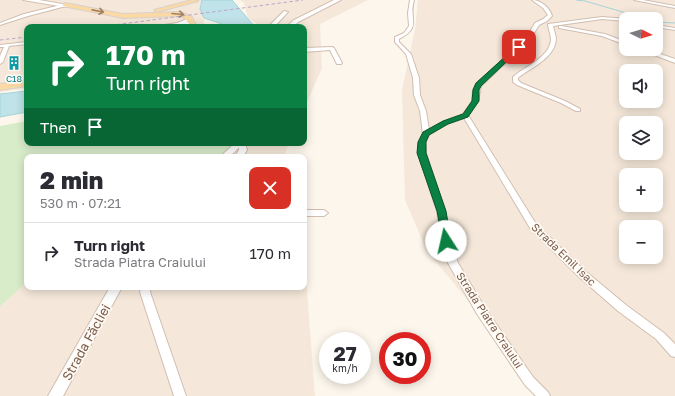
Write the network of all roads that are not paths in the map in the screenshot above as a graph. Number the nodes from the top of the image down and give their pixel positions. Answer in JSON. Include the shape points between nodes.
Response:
{"nodes":[{"id":1,"x":26,"y":0,"type":"edge"},
{"id":2,"x":84,"y":0,"type":"edge"},
{"id":3,"x":338,"y":0,"type":"edge"},
{"id":4,"x":412,"y":0,"type":"edge"},
{"id":5,"x":534,"y":0,"type":"edge"},
{"id":6,"x":636,"y":0,"type":"edge"},
{"id":7,"x":63,"y":2,"type":"edge"},
{"id":8,"x":53,"y":3,"type":"junction"},
{"id":9,"x":675,"y":7,"type":"edge"},
{"id":10,"x":39,"y":9,"type":"junction"},
{"id":11,"x":46,"y":10,"type":"junction"},
{"id":12,"x":193,"y":11,"type":"edge"},
{"id":13,"x":286,"y":12,"type":"dead end"},
{"id":14,"x":26,"y":15,"type":"junction"},
{"id":15,"x":131,"y":16,"type":"junction"},
{"id":16,"x":619,"y":19,"type":"edge"},
{"id":17,"x":544,"y":22,"type":"junction"},
{"id":18,"x":0,"y":24,"type":"edge"},
{"id":19,"x":178,"y":24,"type":"edge"},
{"id":20,"x":274,"y":24,"type":"edge"},
{"id":21,"x":292,"y":24,"type":"edge"},
{"id":22,"x":550,"y":25,"type":"junction"},
{"id":23,"x":663,"y":27,"type":"edge"},
{"id":24,"x":675,"y":29,"type":"edge"},
{"id":25,"x":619,"y":41,"type":"edge"},
{"id":26,"x":24,"y":43,"type":"edge"},
{"id":27,"x":7,"y":45,"type":"junction"},
{"id":28,"x":0,"y":46,"type":"edge"},
{"id":29,"x":307,"y":50,"type":"edge"},
{"id":30,"x":660,"y":56,"type":"edge"},
{"id":31,"x":675,"y":61,"type":"edge"},
{"id":32,"x":0,"y":62,"type":"edge"},
{"id":33,"x":339,"y":63,"type":"dead end"},
{"id":34,"x":24,"y":80,"type":"edge"},
{"id":35,"x":24,"y":83,"type":"edge"},
{"id":36,"x":0,"y":84,"type":"edge"},
{"id":37,"x":0,"y":87,"type":"edge"},
{"id":38,"x":578,"y":110,"type":"dead end"},
{"id":39,"x":465,"y":115,"type":"junction"},
{"id":40,"x":426,"y":134,"type":"junction"},
{"id":41,"x":237,"y":146,"type":"edge"},
{"id":42,"x":228,"y":154,"type":"edge"},
{"id":43,"x":307,"y":213,"type":"edge"},
{"id":44,"x":324,"y":213,"type":"dead end"},
{"id":45,"x":114,"y":290,"type":"edge"},
{"id":46,"x":145,"y":290,"type":"edge"},
{"id":47,"x":675,"y":352,"type":"edge"},
{"id":48,"x":55,"y":396,"type":"edge"},
{"id":49,"x":180,"y":396,"type":"edge"},
{"id":50,"x":544,"y":396,"type":"edge"}],
"edges":[{"from":1,"to":8,"type":"main road"},
{"from":2,"to":7,"type":"main road"},
{"from":3,"to":21,"type":"main road"},
{"from":4,"to":40,"type":"street","name":"Strada Piatra Craiului","via":[[412,30],[398,38],[397,42],[408,54],[416,78],[417,95],[423,111]]},
{"from":5,"to":17,"type":"street","via":[[550,12]]},
{"from":6,"to":9,"type":"street"},
{"from":7,"to":8,"type":"main road"},
{"from":7,"to":11,"type":"street"},
{"from":7,"to":15,"type":"main road","one_way":true,"via":[[110,14]]},
{"from":8,"to":10,"type":"street"},
{"from":10,"to":11,"type":"street"},
{"from":10,"to":14,"type":"street"},
{"from":11,"to":14,"type":"street"},
{"from":12,"to":15,"type":"main road"},
{"from":15,"to":12,"type":"main road","one_way":true,"via":[[186,15]]},
{"from":12,"to":19,"type":"street"},
{"from":13,"to":20,"type":"street"},
{"from":14,"to":18,"type":"street"},
{"from":16,"to":22,"type":"street","via":[[602,18]]},
{"from":17,"to":22,"type":"street"},
{"from":17,"to":39,"type":"street","via":[[537,24],[528,39],[478,85],[476,101]]},
{"from":22,"to":25,"type":"street","via":[[603,35]]},
{"from":22,"to":38,"type":"street","via":[[554,40],[549,50],[541,59],[520,73],[515,81]]},
{"from":23,"to":24,"type":"street"},
{"from":26,"to":27,"type":"street"},
{"from":27,"to":28,"type":"street"},
{"from":27,"to":32,"type":"street"},
{"from":29,"to":33,"type":"street","via":[[332,48]]},
{"from":30,"to":31,"type":"street"},
{"from":34,"to":36,"type":"main road"},
{"from":35,"to":37,"type":"main road"},
{"from":39,"to":40,"type":"street"},
{"from":39,"to":47,"type":"street","name":"Strada Emil Isac","via":[[533,226],[581,273],[660,336]]},
{"from":40,"to":50,"type":"street","name":"Strada Piatra Craiului","via":[[422,142],[422,153],[441,211],[453,263],[494,330],[529,381]]},
{"from":41,"to":42,"type":"street"},
{"from":43,"to":44,"type":"street"},
{"from":45,"to":48,"type":"street","name":"Strada Făcliei"},
{"from":46,"to":49,"type":"street"}]}
